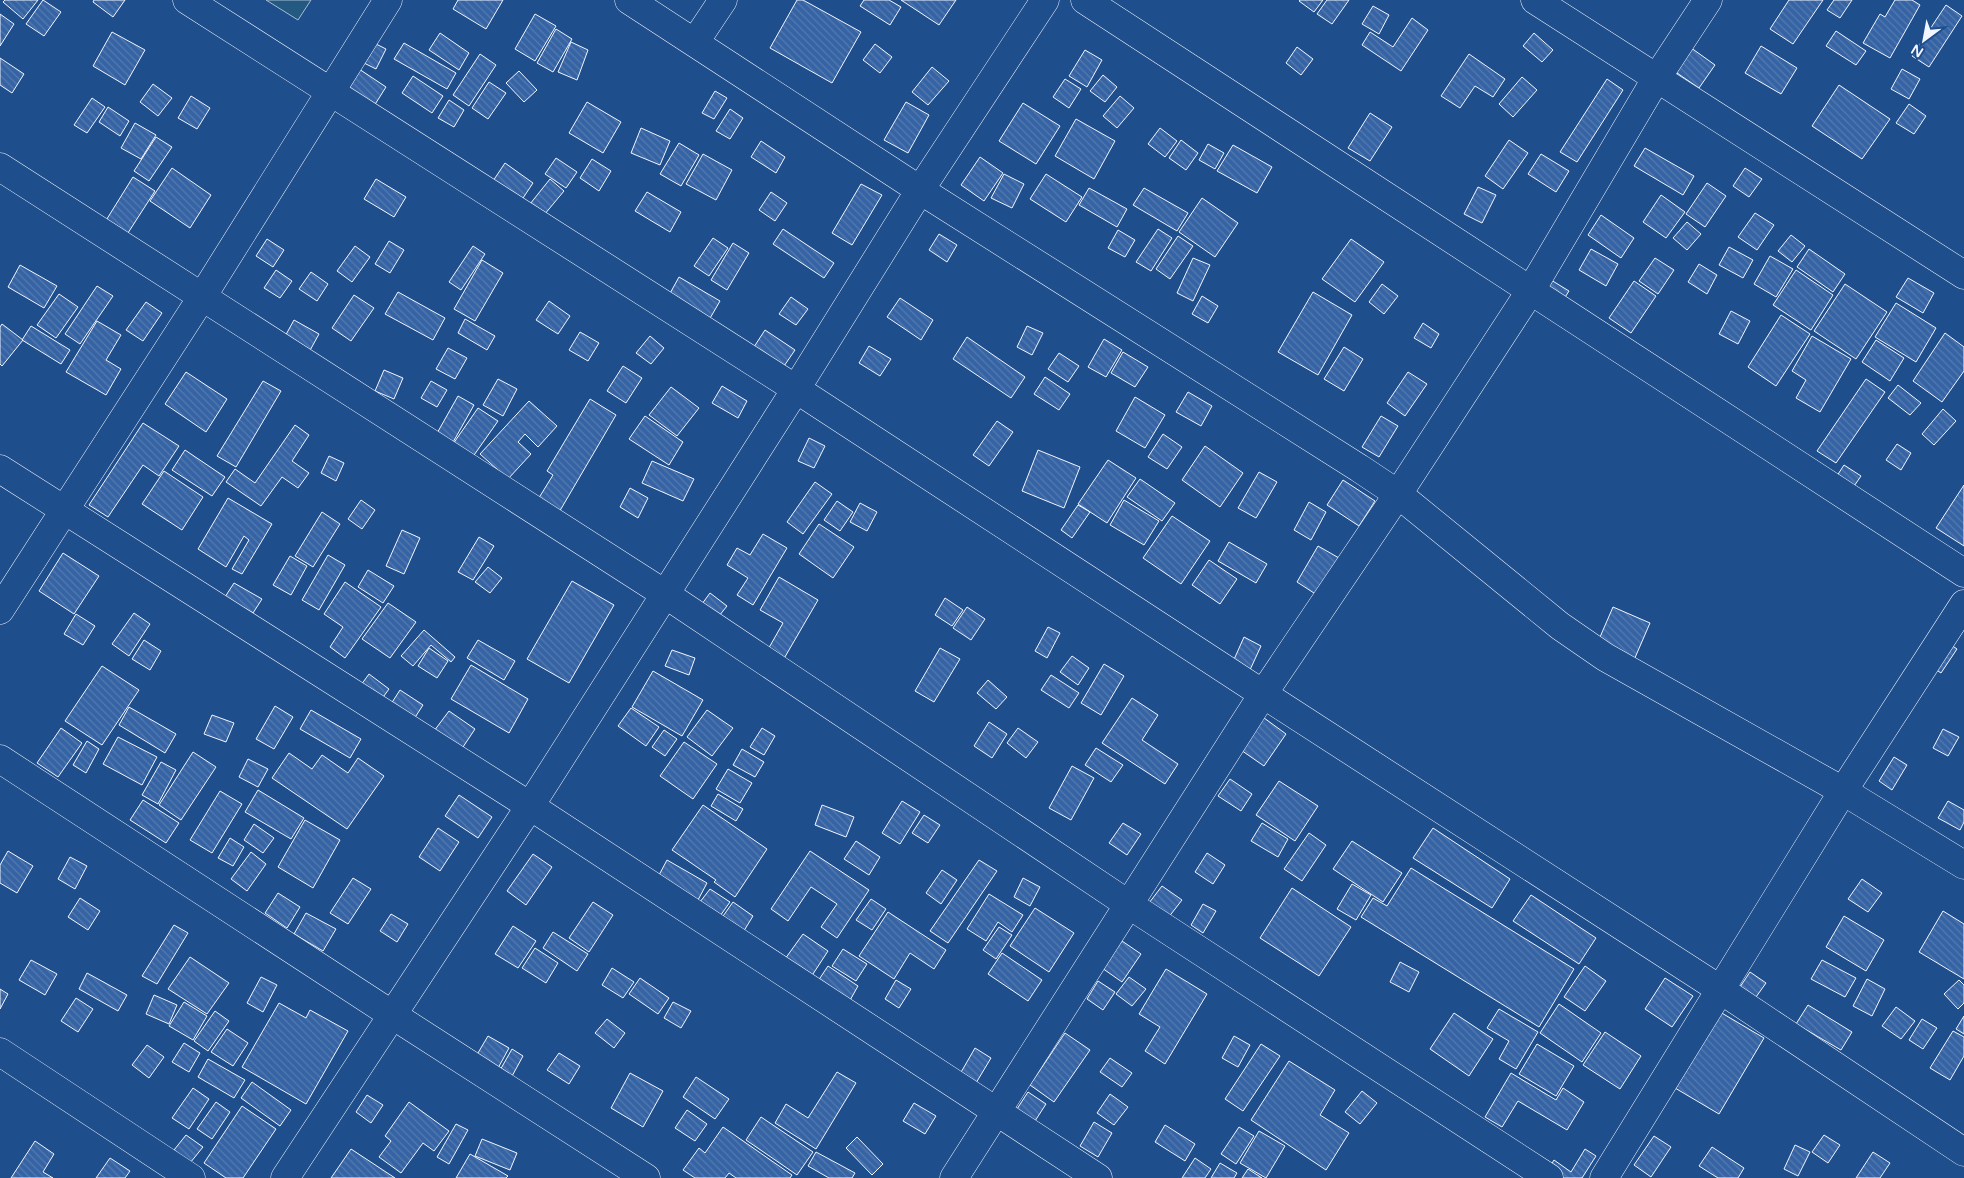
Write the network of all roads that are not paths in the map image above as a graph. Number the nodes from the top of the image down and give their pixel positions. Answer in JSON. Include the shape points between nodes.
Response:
{"nodes":[{"id":1,"x":187,"y":0,"type":"edge"},
{"id":2,"x":388,"y":0,"type":"edge"},
{"id":3,"x":629,"y":0,"type":"edge"},
{"id":4,"x":723,"y":0,"type":"edge"},
{"id":5,"x":1045,"y":0,"type":"edge"},
{"id":6,"x":1085,"y":0,"type":"edge"},
{"id":7,"x":1535,"y":0,"type":"edge"},
{"id":8,"x":1708,"y":0,"type":"edge"},
{"id":9,"x":695,"y":42,"type":"junction"},
{"id":10,"x":1656,"y":79,"type":"junction"},
{"id":11,"x":331,"y":93,"type":"junction"},
{"id":12,"x":0,"y":167,"type":"edge"},
{"id":13,"x":920,"y":190,"type":"junction"},
{"id":14,"x":1964,"y":275,"type":"edge"},
{"id":15,"x":1530,"y":290,"type":"junction"},
{"id":16,"x":202,"y":297,"type":"junction"},
{"id":17,"x":796,"y":389,"type":"junction"},
{"id":18,"x":0,"y":469,"type":"edge"},
{"id":19,"x":1398,"y":494,"type":"junction"},
{"id":20,"x":63,"y":510,"type":"junction"},
{"id":21,"x":1964,"y":573,"type":"edge"},
{"id":22,"x":665,"y":594,"type":"junction"},
{"id":23,"x":1964,"y":604,"type":"edge"},
{"id":24,"x":0,"y":610,"type":"edge"},
{"id":25,"x":1263,"y":694,"type":"junction"},
{"id":26,"x":0,"y":759,"type":"edge"},
{"id":27,"x":1843,"y":791,"type":"junction"},
{"id":28,"x":530,"y":806,"type":"junction"},
{"id":29,"x":1964,"y":865,"type":"edge"},
{"id":30,"x":1128,"y":904,"type":"junction"},
{"id":31,"x":1721,"y":990,"type":"junction"},
{"id":32,"x":391,"y":1014,"type":"junction"},
{"id":33,"x":0,"y":1052,"type":"edge"},
{"id":34,"x":997,"y":1112,"type":"junction"},
{"id":35,"x":1964,"y":1152,"type":"edge"},
{"id":36,"x":191,"y":1178,"type":"edge"},
{"id":37,"x":285,"y":1178,"type":"edge"},
{"id":38,"x":646,"y":1178,"type":"edge"},
{"id":39,"x":954,"y":1178,"type":"edge"},
{"id":40,"x":1098,"y":1178,"type":"edge"},
{"id":41,"x":1549,"y":1178,"type":"edge"},
{"id":42,"x":1604,"y":1178,"type":"edge"}],
"edges":[{"from":1,"to":11,"type":"street"},
{"from":2,"to":11,"type":"street"},
{"from":3,"to":9,"type":"street"},
{"from":4,"to":9,"type":"street"},
{"from":5,"to":13,"type":"street"},
{"from":6,"to":15,"type":"street"},
{"from":7,"to":10,"type":"street"},
{"from":8,"to":10,"type":"street"},
{"from":9,"to":13,"type":"street"},
{"from":10,"to":14,"type":"street"},
{"from":10,"to":15,"type":"street"},
{"from":11,"to":16,"type":"street"},
{"from":11,"to":17,"type":"street"},
{"from":12,"to":16,"type":"street"},
{"from":13,"to":17,"type":"street"},
{"from":13,"to":19,"type":"street"},
{"from":15,"to":19,"type":"street"},
{"from":15,"to":21,"type":"street"},
{"from":16,"to":20,"type":"street"},
{"from":16,"to":22,"type":"street"},
{"from":17,"to":22,"type":"street"},
{"from":17,"to":25,"type":"street"},
{"from":18,"to":20,"type":"street"},
{"from":19,"to":25,"type":"street"},
{"from":19,"to":27,"type":"street","via":[[1560,626],[1605,657]]},
{"from":20,"to":24,"type":"street"},
{"from":20,"to":28,"type":"street"},
{"from":22,"to":28,"type":"street"},
{"from":22,"to":30,"type":"street"},
{"from":23,"to":27,"type":"street"},
{"from":25,"to":30,"type":"street"},
{"from":25,"to":31,"type":"street"},
{"from":26,"to":32,"type":"street"},
{"from":27,"to":29,"type":"street"},
{"from":27,"to":31,"type":"street"},
{"from":28,"to":32,"type":"street"},
{"from":28,"to":34,"type":"street"},
{"from":30,"to":34,"type":"street"},
{"from":30,"to":41,"type":"street"},
{"from":31,"to":35,"type":"street"},
{"from":31,"to":42,"type":"street"},
{"from":32,"to":37,"type":"street"},
{"from":32,"to":38,"type":"street"},
{"from":33,"to":36,"type":"street"},
{"from":34,"to":39,"type":"street"},
{"from":34,"to":40,"type":"street"}]}
